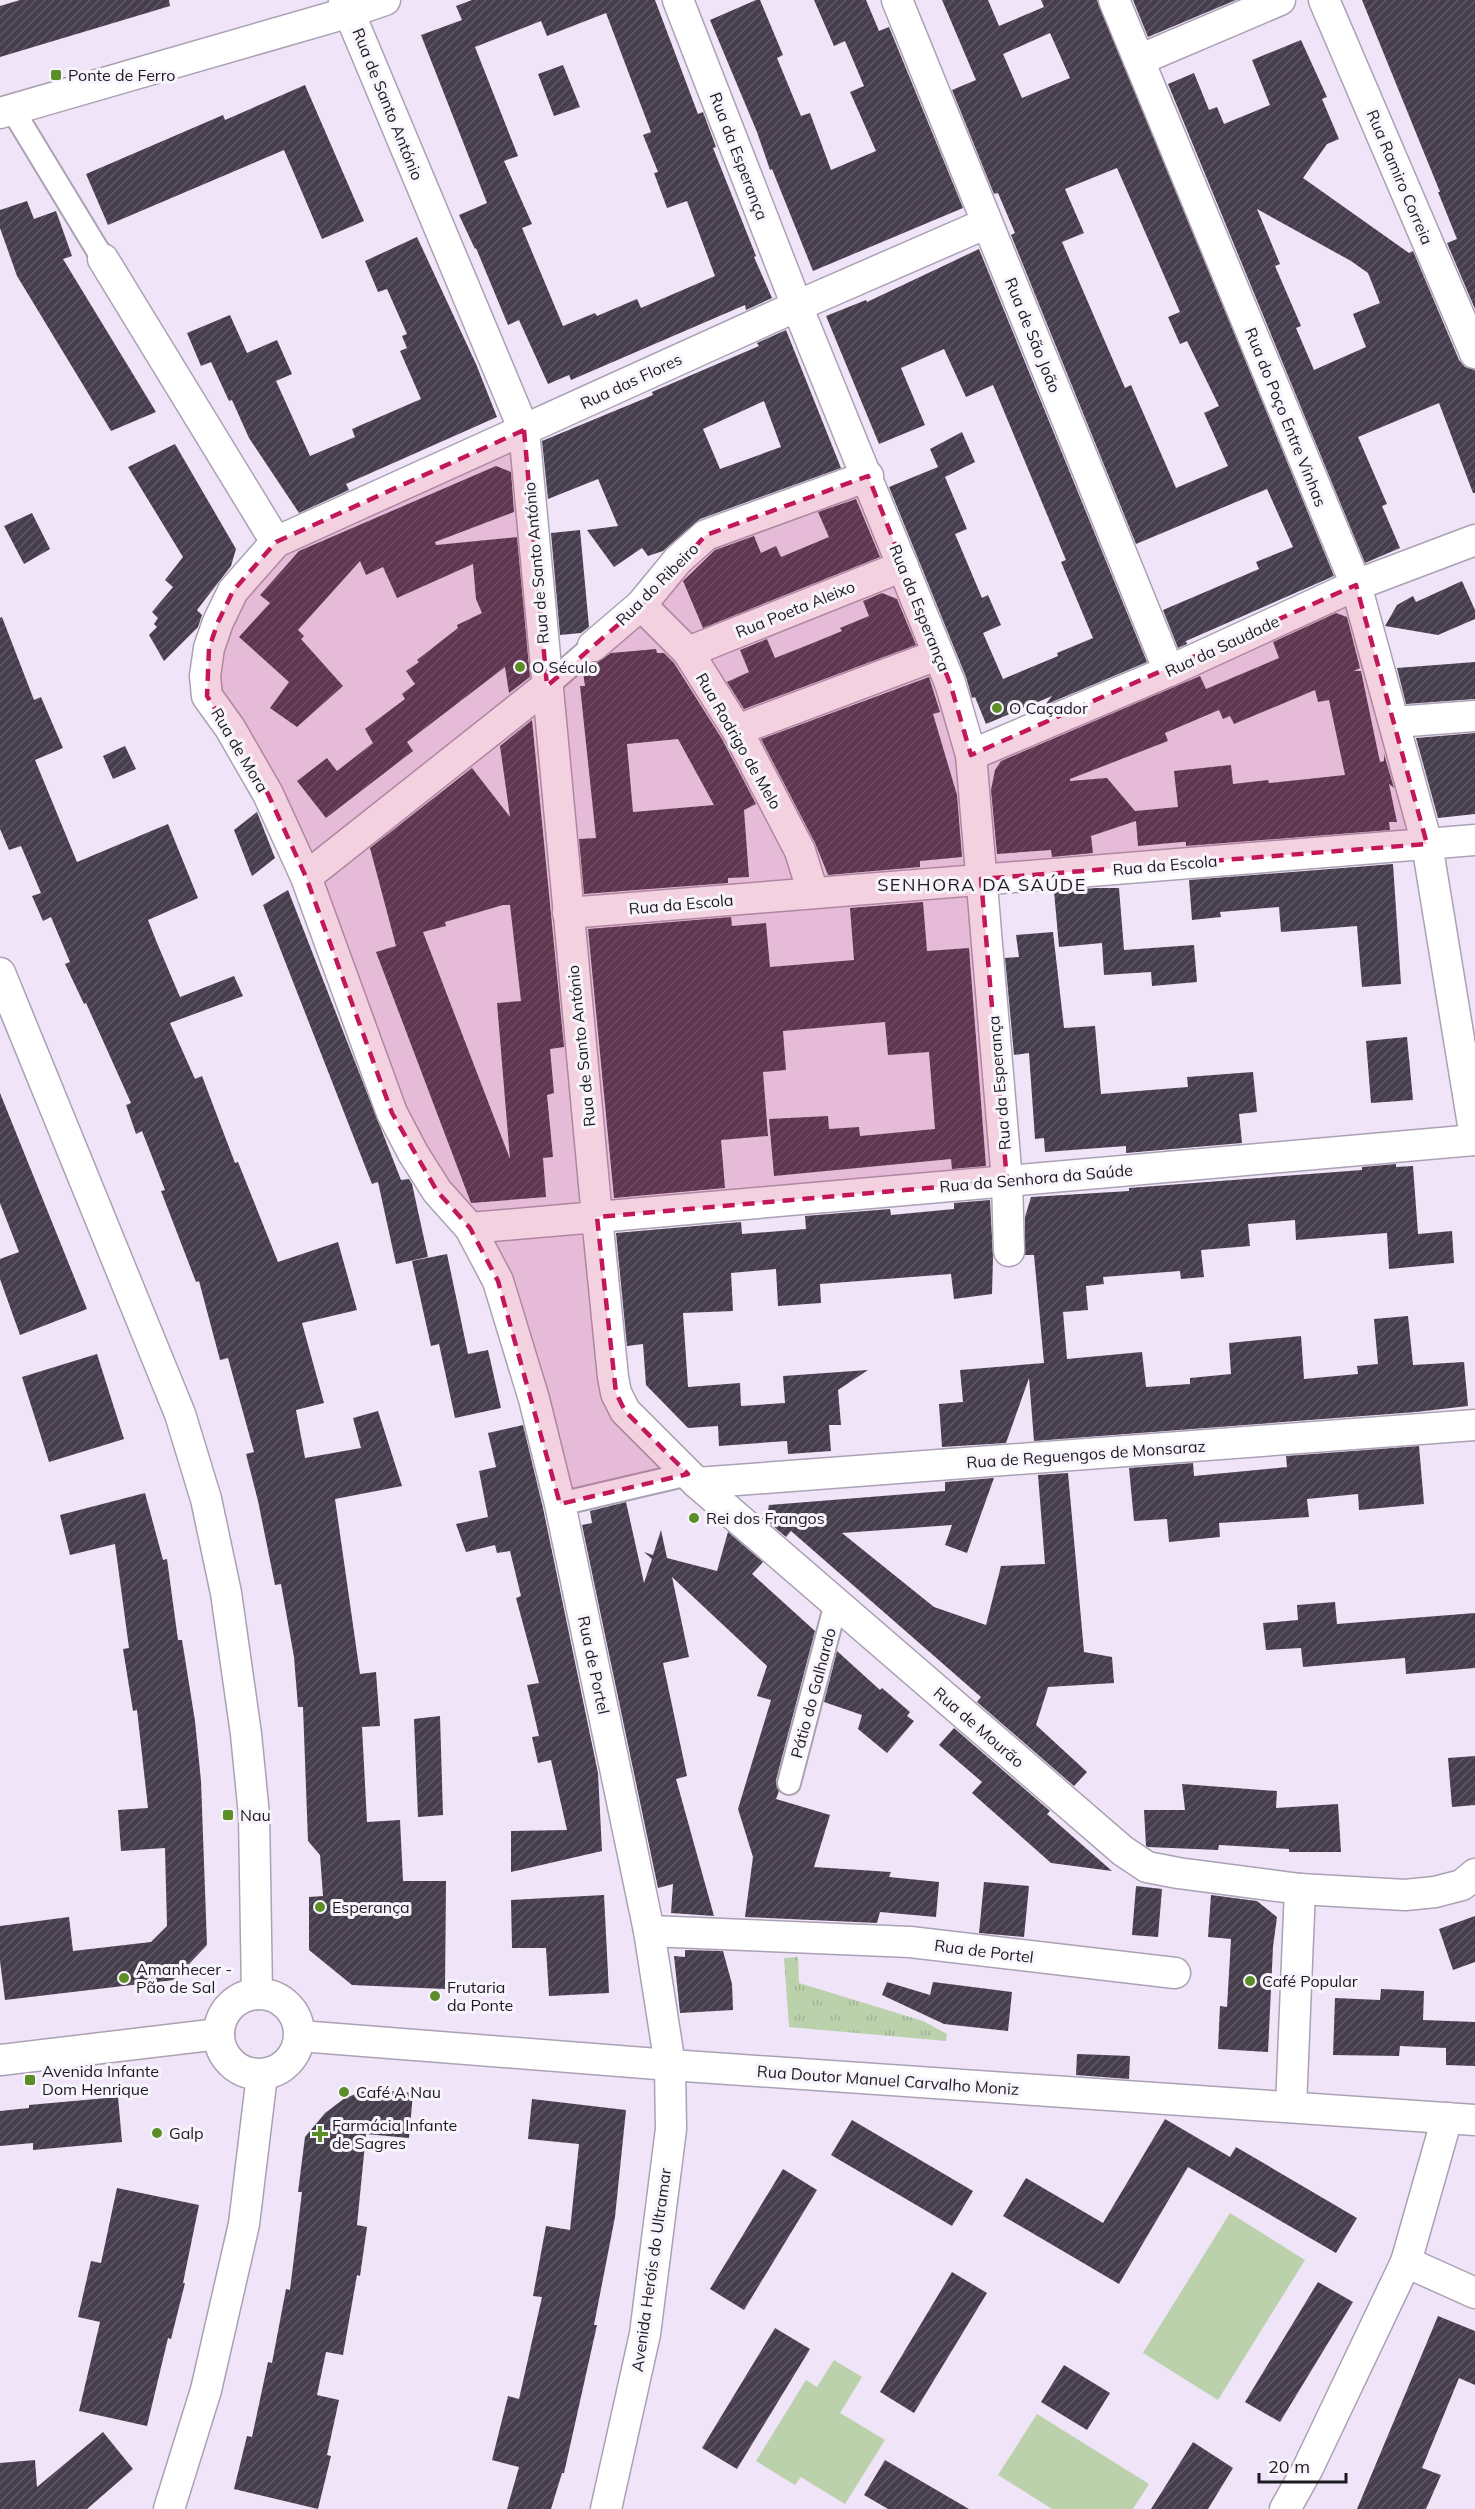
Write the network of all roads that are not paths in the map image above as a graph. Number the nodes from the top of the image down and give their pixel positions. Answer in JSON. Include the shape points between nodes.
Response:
{"nodes":[{"id":1,"x":385,"y":0,"type":"edge"},
{"id":2,"x":678,"y":0,"type":"edge"},
{"id":3,"x":897,"y":0,"type":"edge"},
{"id":4,"x":1114,"y":0,"type":"edge"},
{"id":5,"x":1280,"y":0,"type":"edge"},
{"id":6,"x":1324,"y":0,"type":"edge"},
{"id":7,"x":347,"y":6,"type":"edge"},
{"id":8,"x":1139,"y":60,"type":"junction"},
{"id":9,"x":6,"y":111,"type":"edge"},
{"id":10,"x":987,"y":223,"type":"junction"},
{"id":11,"x":103,"y":259,"type":"joint"},
{"id":12,"x":797,"y":306,"type":"junction"},
{"id":13,"x":1475,"y":353,"type":"edge"},
{"id":14,"x":524,"y":430,"type":"junction"},
{"id":15,"x":868,"y":477,"type":"junction"},
{"id":16,"x":1475,"y":540,"type":"edge"},
{"id":17,"x":276,"y":542,"type":"junction"},
{"id":18,"x":903,"y":566,"type":"junction"},
{"id":19,"x":1356,"y":585,"type":"junction"},
{"id":20,"x":641,"y":605,"type":"junction"},
{"id":21,"x":593,"y":646,"type":"joint"},
{"id":22,"x":688,"y":652,"type":"junction"},
{"id":23,"x":937,"y":655,"type":"junction"},
{"id":24,"x":1169,"y":670,"type":"junction"},
{"id":25,"x":547,"y":686,"type":"junction"},
{"id":26,"x":1475,"y":716,"type":"edge"},
{"id":27,"x":1395,"y":722,"type":"junction"},
{"id":28,"x":737,"y":730,"type":"junction"},
{"id":29,"x":971,"y":755,"type":"junction"},
{"id":30,"x":1475,"y":840,"type":"edge"},
{"id":31,"x":1427,"y":844,"type":"junction"},
{"id":32,"x":306,"y":877,"type":"junction"},
{"id":33,"x":981,"y":879,"type":"junction"},
{"id":34,"x":813,"y":893,"type":"junction"},
{"id":35,"x":568,"y":913,"type":"junction"},
{"id":36,"x":0,"y":973,"type":"edge"},
{"id":37,"x":9,"y":1024,"type":"edge"},
{"id":38,"x":1475,"y":1138,"type":"edge"},
{"id":39,"x":1007,"y":1181,"type":"junction"},
{"id":40,"x":597,"y":1217,"type":"junction"},
{"id":41,"x":470,"y":1228,"type":"junction"},
{"id":42,"x":1009,"y":1251,"type":"dead end"},
{"id":43,"x":534,"y":1399,"type":"joint"},
{"id":44,"x":1475,"y":1425,"type":"edge"},
{"id":45,"x":693,"y":1479,"type":"junction"},
{"id":46,"x":560,"y":1504,"type":"junction"},
{"id":47,"x":836,"y":1604,"type":"junction"},
{"id":48,"x":789,"y":1783,"type":"dead end"},
{"id":49,"x":1475,"y":1874,"type":"edge"},
{"id":50,"x":1300,"y":1889,"type":"junction"},
{"id":51,"x":649,"y":1931,"type":"junction"},
{"id":52,"x":1174,"y":1973,"type":"dead end"},
{"id":53,"x":257,"y":1994,"type":"junction"},
{"id":54,"x":219,"y":2034,"type":"junction"},
{"id":55,"x":300,"y":2036,"type":"junction"},
{"id":56,"x":0,"y":2060,"type":"edge"},
{"id":57,"x":670,"y":2065,"type":"junction"},
{"id":58,"x":262,"y":2075,"type":"junction"},
{"id":59,"x":1291,"y":2107,"type":"junction"},
{"id":60,"x":1461,"y":2119,"type":"edge"},
{"id":61,"x":1406,"y":2262,"type":"junction"},
{"id":62,"x":1475,"y":2293,"type":"edge"},
{"id":63,"x":169,"y":2509,"type":"edge"},
{"id":64,"x":606,"y":2509,"type":"edge"},
{"id":65,"x":1285,"y":2509,"type":"edge"}],
"edges":[{"from":1,"to":7,"type":"street"},
{"from":2,"to":12,"type":"street","name":"Rua da Esperança"},
{"from":3,"to":10,"type":"street","name":"Rua de São João"},
{"from":4,"to":8,"type":"street","name":"Rua do Poço Entre Vinhas"},
{"from":5,"to":8,"type":"street"},
{"from":6,"to":13,"type":"street","name":"Rua Ramiro Correia"},
{"from":7,"to":9,"type":"street"},
{"from":7,"to":14,"type":"street","name":"Rua de Santo António"},
{"from":8,"to":19,"type":"street","name":"Rua do Poço Entre Vinhas"},
{"from":9,"to":11,"type":"street"},
{"from":10,"to":12,"type":"street","name":"Rua das Flores"},
{"from":10,"to":24,"type":"street","name":"Rua de São João"},
{"from":11,"to":17,"type":"street"},
{"from":12,"to":14,"type":"street","name":"Rua das Flores"},
{"from":12,"to":15,"type":"street","name":"Rua da Esperança"},
{"from":14,"to":17,"type":"street","name":"Rua das Flores"},
{"from":14,"to":25,"type":"street","name":"Rua de Santo António"},
{"from":15,"to":18,"type":"street","name":"Rua da Esperança"},
{"from":15,"to":20,"type":"street","name":"Rua do Ribeiro","via":[[706,535],[678,560]]},
{"from":16,"to":19,"type":"street","name":"Rua da Saudade"},
{"from":17,"to":32,"type":"street","name":"Rua de Mora","via":[[233,591],[209,648],[205,676],[207,696],[268,795]]},
{"from":18,"to":22,"type":"street","name":"Rua Poeta Aleixo"},
{"from":18,"to":23,"type":"street","name":"Rua da Esperança"},
{"from":19,"to":24,"type":"street","name":"Rua da Saudade"},
{"from":19,"to":27,"type":"street","name":"Rua do Poço Entre Vinhas"},
{"from":20,"to":21,"type":"street","name":"Rua do Ribeiro"},
{"from":20,"to":22,"type":"street","name":"Rua Rodrigo de Melo"},
{"from":21,"to":25,"type":"street","name":"Rua do Ribeiro"},
{"from":22,"to":28,"type":"street","name":"Rua Rodrigo de Melo"},
{"from":23,"to":28,"type":"street"},
{"from":23,"to":29,"type":"street","name":"Rua da Esperança","via":[[950,683]]},
{"from":24,"to":29,"type":"street","name":"Rua da Saudade"},
{"from":25,"to":32,"type":"street","name":"Rua do Ribeiro"},
{"from":25,"to":35,"type":"street","name":"Rua de Santo António"},
{"from":26,"to":27,"type":"street"},
{"from":27,"to":31,"type":"street","name":"Rua do Poço Entre Vinhas"},
{"from":28,"to":34,"type":"street","name":"Rua Rodrigo de Melo","via":[[800,851]]},
{"from":29,"to":33,"type":"street","name":"Rua da Esperança"},
{"from":30,"to":31,"type":"street","name":"Rua da Escola"},
{"from":31,"to":33,"type":"street","name":"Rua da Escola"},
{"from":31,"to":38,"type":"street","name":"Rua do Poço Entre Vinhas"},
{"from":32,"to":41,"type":"street","name":"Rua de Mora","via":[[392,1113],[437,1191]]},
{"from":33,"to":34,"type":"street","name":"Rua da Escola"},
{"from":33,"to":39,"type":"street","name":"Rua da Esperança"},
{"from":34,"to":35,"type":"street","name":"Rua da Escola"},
{"from":35,"to":40,"type":"street","name":"Rua de Santo António"},
{"from":36,"to":37,"type":"street"},
{"from":37,"to":53,"type":"street","via":[[180,1414],[206,1499],[226,1593],[246,1734],[254,1815]]},
{"from":38,"to":39,"type":"street","name":"Rua da Senhora da Saúde"},
{"from":39,"to":40,"type":"street","name":"Rua da Senhora da Saúde"},
{"from":39,"to":42,"type":"street","name":"Rua da Esperança"},
{"from":40,"to":41,"type":"street","name":"Rua da Senhora da Saúde"},
{"from":40,"to":45,"type":"street","name":"Rua de Santo António","via":[[616,1393],[625,1411]]},
{"from":41,"to":43,"type":"street","name":"Rua de Mora","via":[[498,1281]]},
{"from":43,"to":46,"type":"street","name":"Rua de Portel"},
{"from":44,"to":45,"type":"street","name":"Rua de Reguengos de Monsaraz"},
{"from":45,"to":46,"type":"street"},
{"from":45,"to":47,"type":"street","name":"Rua de Mourão"},
{"from":46,"to":51,"type":"street","name":"Rua de Portel"},
{"from":47,"to":48,"type":"street","name":"Pátio do Galhardo"},
{"from":47,"to":50,"type":"street","name":"Rua de Mourão","via":[[1123,1851],[1147,1866]]},
{"from":49,"to":50,"type":"street","name":"Rua de Mourão","via":[[1461,1885],[1405,1895]]},
{"from":50,"to":59,"type":"street"},
{"from":51,"to":52,"type":"street","name":"Rua de Portel","via":[[910,1942]]},
{"from":51,"to":57,"type":"street","name":"Rua de Portel"},
{"from":53,"to":54,"type":"street","via":[[235,2002],[220,2022]]},
{"from":53,"to":55,"type":"street","via":[[274,1996],[288,2006],[298,2020]]},
{"from":54,"to":56,"type":"street"},
{"from":54,"to":58,"type":"street","via":[[221,2047],[232,2064],[249,2074]]},
{"from":55,"to":57,"type":"street","name":"Rua Doutor Manuel Carvalho Moniz"},
{"from":55,"to":58,"type":"street","via":[[289,2062]]},
{"from":57,"to":59,"type":"street","name":"Rua Doutor Manuel Carvalho Moniz"},
{"from":57,"to":64,"type":"street","name":"Avenida Heróis do Ultramar","via":[[671,2129],[645,2334]]},
{"from":58,"to":63,"type":"street","via":[[244,2223],[206,2390]]},
{"from":59,"to":60,"type":"street","name":"Rua Doutor Manuel Carvalho Moniz"},
{"from":60,"to":61,"type":"street"},
{"from":61,"to":62,"type":"street"},
{"from":61,"to":65,"type":"street"}]}
